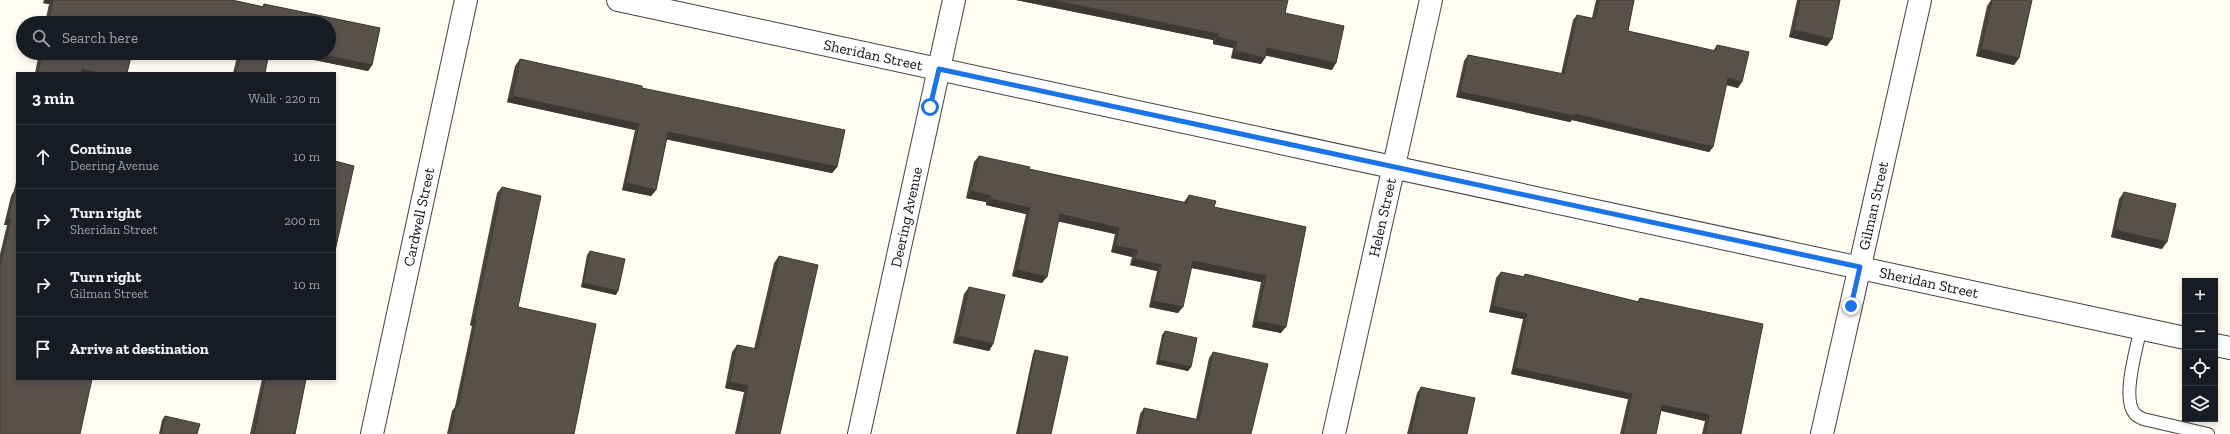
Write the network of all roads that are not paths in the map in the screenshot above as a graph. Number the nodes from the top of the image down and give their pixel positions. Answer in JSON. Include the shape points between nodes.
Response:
{"nodes":[{"id":1,"x":466,"y":0,"type":"edge"},
{"id":2,"x":618,"y":0,"type":"edge"},
{"id":3,"x":954,"y":0,"type":"edge"},
{"id":4,"x":1431,"y":0,"type":"edge"},
{"id":5,"x":1920,"y":0,"type":"edge"},
{"id":6,"x":939,"y":69,"type":"junction"},
{"id":7,"x":1394,"y":166,"type":"junction"},
{"id":8,"x":1860,"y":267,"type":"junction"},
{"id":9,"x":2141,"y":328,"type":"junction"},
{"id":10,"x":2182,"y":337,"type":"edge"},
{"id":11,"x":2218,"y":346,"type":"edge"},
{"id":12,"x":2230,"y":348,"type":"edge"},
{"id":13,"x":372,"y":434,"type":"edge"},
{"id":14,"x":859,"y":434,"type":"edge"},
{"id":15,"x":1334,"y":434,"type":"edge"},
{"id":16,"x":1822,"y":434,"type":"edge"},
{"id":17,"x":2208,"y":434,"type":"edge"}],
"edges":[{"from":1,"to":13,"type":"street","name":"Cardwell Street"},
{"from":2,"to":6,"type":"street","name":"Sheridan Street"},
{"from":3,"to":6,"type":"street","name":"Deering Avenue"},
{"from":4,"to":7,"type":"street","name":"Helen Street"},
{"from":5,"to":8,"type":"street","name":"Gilman Street"},
{"from":6,"to":7,"type":"street","name":"Sheridan Street"},
{"from":6,"to":14,"type":"street","name":"Deering Avenue"},
{"from":7,"to":8,"type":"street","name":"Sheridan Street"},
{"from":7,"to":15,"type":"street","name":"Helen Street"},
{"from":8,"to":9,"type":"street","name":"Sheridan Street"},
{"from":8,"to":16,"type":"street","name":"Gilman Street"},
{"from":9,"to":10,"type":"street","name":"Sheridan Street"},
{"from":9,"to":17,"type":"lane","via":[[2130,392],[2135,414],[2143,419]]},
{"from":11,"to":12,"type":"street"}]}
